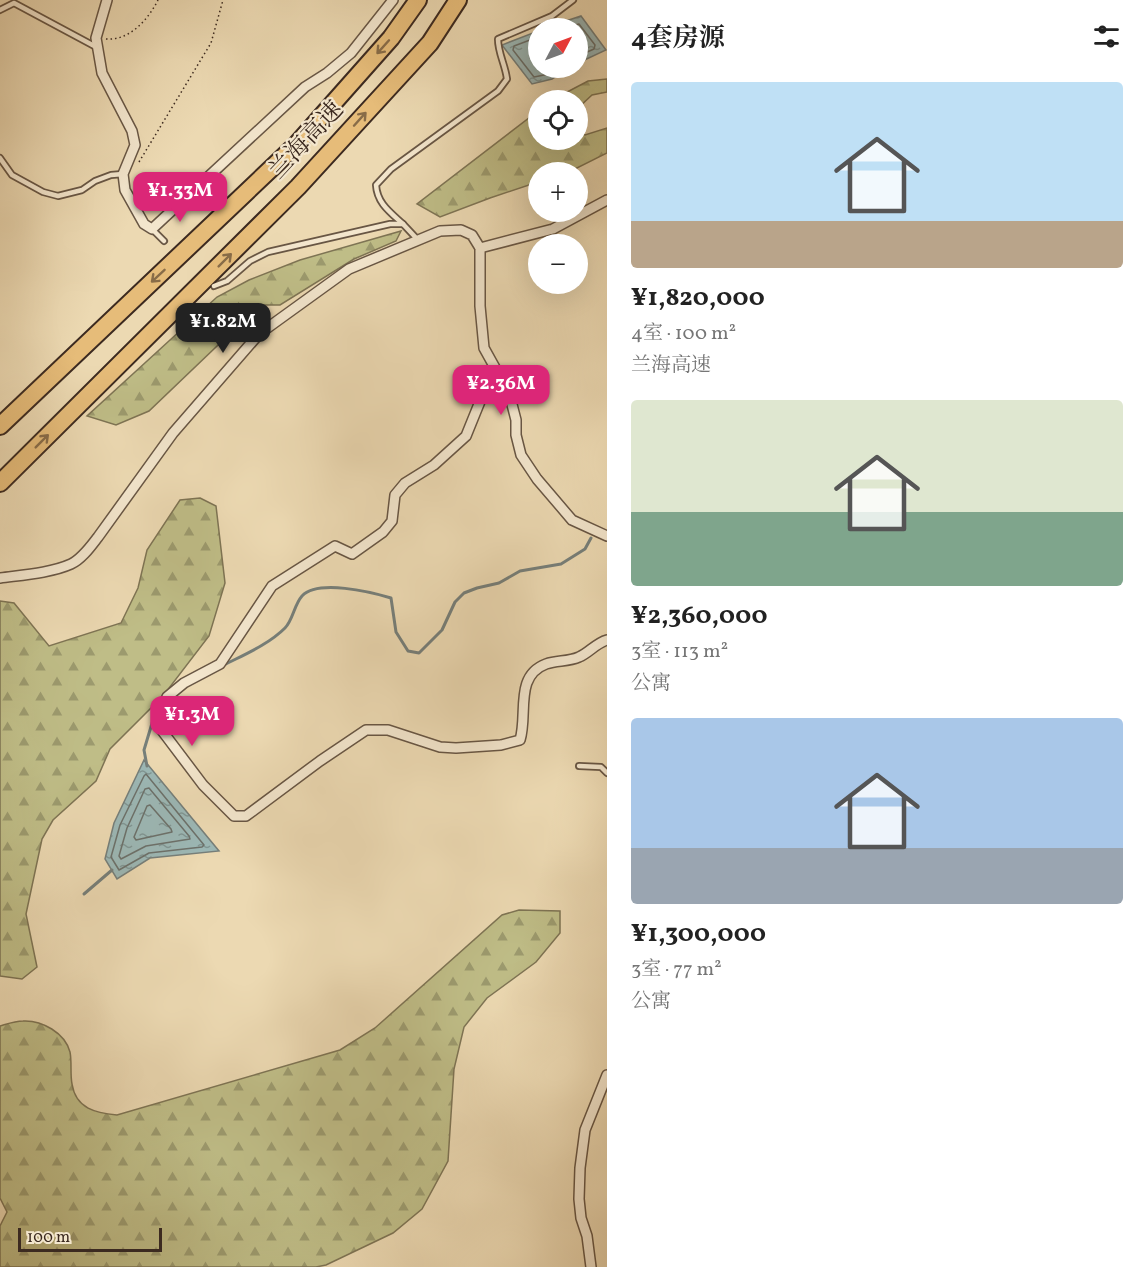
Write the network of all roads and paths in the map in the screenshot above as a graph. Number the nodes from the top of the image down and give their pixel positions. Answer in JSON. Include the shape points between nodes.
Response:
{"nodes":[{"id":1,"x":107,"y":0,"type":"edge"},
{"id":2,"x":158,"y":0,"type":"edge"},
{"id":3,"x":223,"y":0,"type":"edge"},
{"id":4,"x":393,"y":0,"type":"edge"},
{"id":5,"x":418,"y":0,"type":"edge"},
{"id":6,"x":458,"y":0,"type":"edge"},
{"id":7,"x":573,"y":0,"type":"edge"},
{"id":8,"x":0,"y":10,"type":"edge"},
{"id":9,"x":96,"y":38,"type":"junction"},
{"id":10,"x":98,"y":48,"type":"junction"},
{"id":11,"x":0,"y":158,"type":"edge"},
{"id":12,"x":138,"y":164,"type":"dead end"},
{"id":13,"x":123,"y":174,"type":"junction"},
{"id":14,"x":607,"y":200,"type":"edge"},
{"id":15,"x":403,"y":224,"type":"junction"},
{"id":16,"x":152,"y":229,"type":"junction"},
{"id":17,"x":417,"y":240,"type":"junction"},
{"id":18,"x":164,"y":241,"type":"dead end"},
{"id":19,"x":480,"y":248,"type":"junction"},
{"id":20,"x":214,"y":286,"type":"dead end"},
{"id":21,"x":502,"y":381,"type":"junction"},
{"id":22,"x":0,"y":426,"type":"edge"},
{"id":23,"x":0,"y":483,"type":"edge"},
{"id":24,"x":607,"y":536,"type":"edge"},
{"id":25,"x":0,"y":578,"type":"edge"},
{"id":26,"x":607,"y":640,"type":"edge"},
{"id":27,"x":579,"y":766,"type":"dead end"},
{"id":28,"x":607,"y":773,"type":"edge"},
{"id":29,"x":607,"y":1075,"type":"edge"},
{"id":30,"x":591,"y":1267,"type":"edge"}],
"edges":[{"from":1,"to":9,"type":"street"},
{"from":2,"to":9,"type":"path","via":[[136,29],[118,40]]},
{"from":3,"to":12,"type":"path","via":[[211,43]]},
{"from":4,"to":16,"type":"street","via":[[351,53],[305,87]]},
{"from":5,"to":22,"type":"highway","name":"兰海高速","one_way":true,"via":[[391,38],[297,144]]},
{"from":23,"to":6,"type":"highway","name":"兰海高速","one_way":true,"via":[[298,187],[430,43]]},
{"from":7,"to":15,"type":"lane","via":[[552,16],[498,39],[507,79],[498,91],[391,169],[376,185],[381,204]]},
{"from":8,"to":10,"type":"lane","via":[[14,3]]},
{"from":9,"to":10,"type":"street"},
{"from":10,"to":13,"type":"street","via":[[102,73],[132,131],[135,145]]},
{"from":11,"to":13,"type":"lane","via":[[12,175],[58,196],[82,190],[95,180]]},
{"from":13,"to":16,"type":"street","via":[[125,190],[144,224]]},
{"from":14,"to":19,"type":"street","via":[[553,229]]},
{"from":15,"to":17,"type":"lane"},
{"from":15,"to":20,"type":"lane","via":[[268,252]]},
{"from":16,"to":18,"type":"lane"},
{"from":17,"to":19,"type":"street","via":[[440,231],[461,230],[472,235]]},
{"from":17,"to":25,"type":"street","via":[[349,269],[259,334],[173,433],[98,537],[72,564]]},
{"from":19,"to":21,"type":"street","via":[[484,348]]},
{"from":21,"to":24,"type":"street","via":[[516,420],[521,455],[537,479],[572,519]]},
{"from":21,"to":26,"type":"street","via":[[481,399],[465,436],[395,495],[392,521],[383,532],[352,554],[335,546],[272,586],[220,664],[167,697],[160,728],[203,785],[234,816],[246,816],[366,730],[388,730],[440,747],[501,745],[520,740],[525,687],[534,670],[548,663],[581,657]]},
{"from":27,"to":28,"type":"lane","via":[[602,767]]},
{"from":29,"to":30,"type":"street","via":[[585,1130],[580,1168],[581,1218]]}]}
